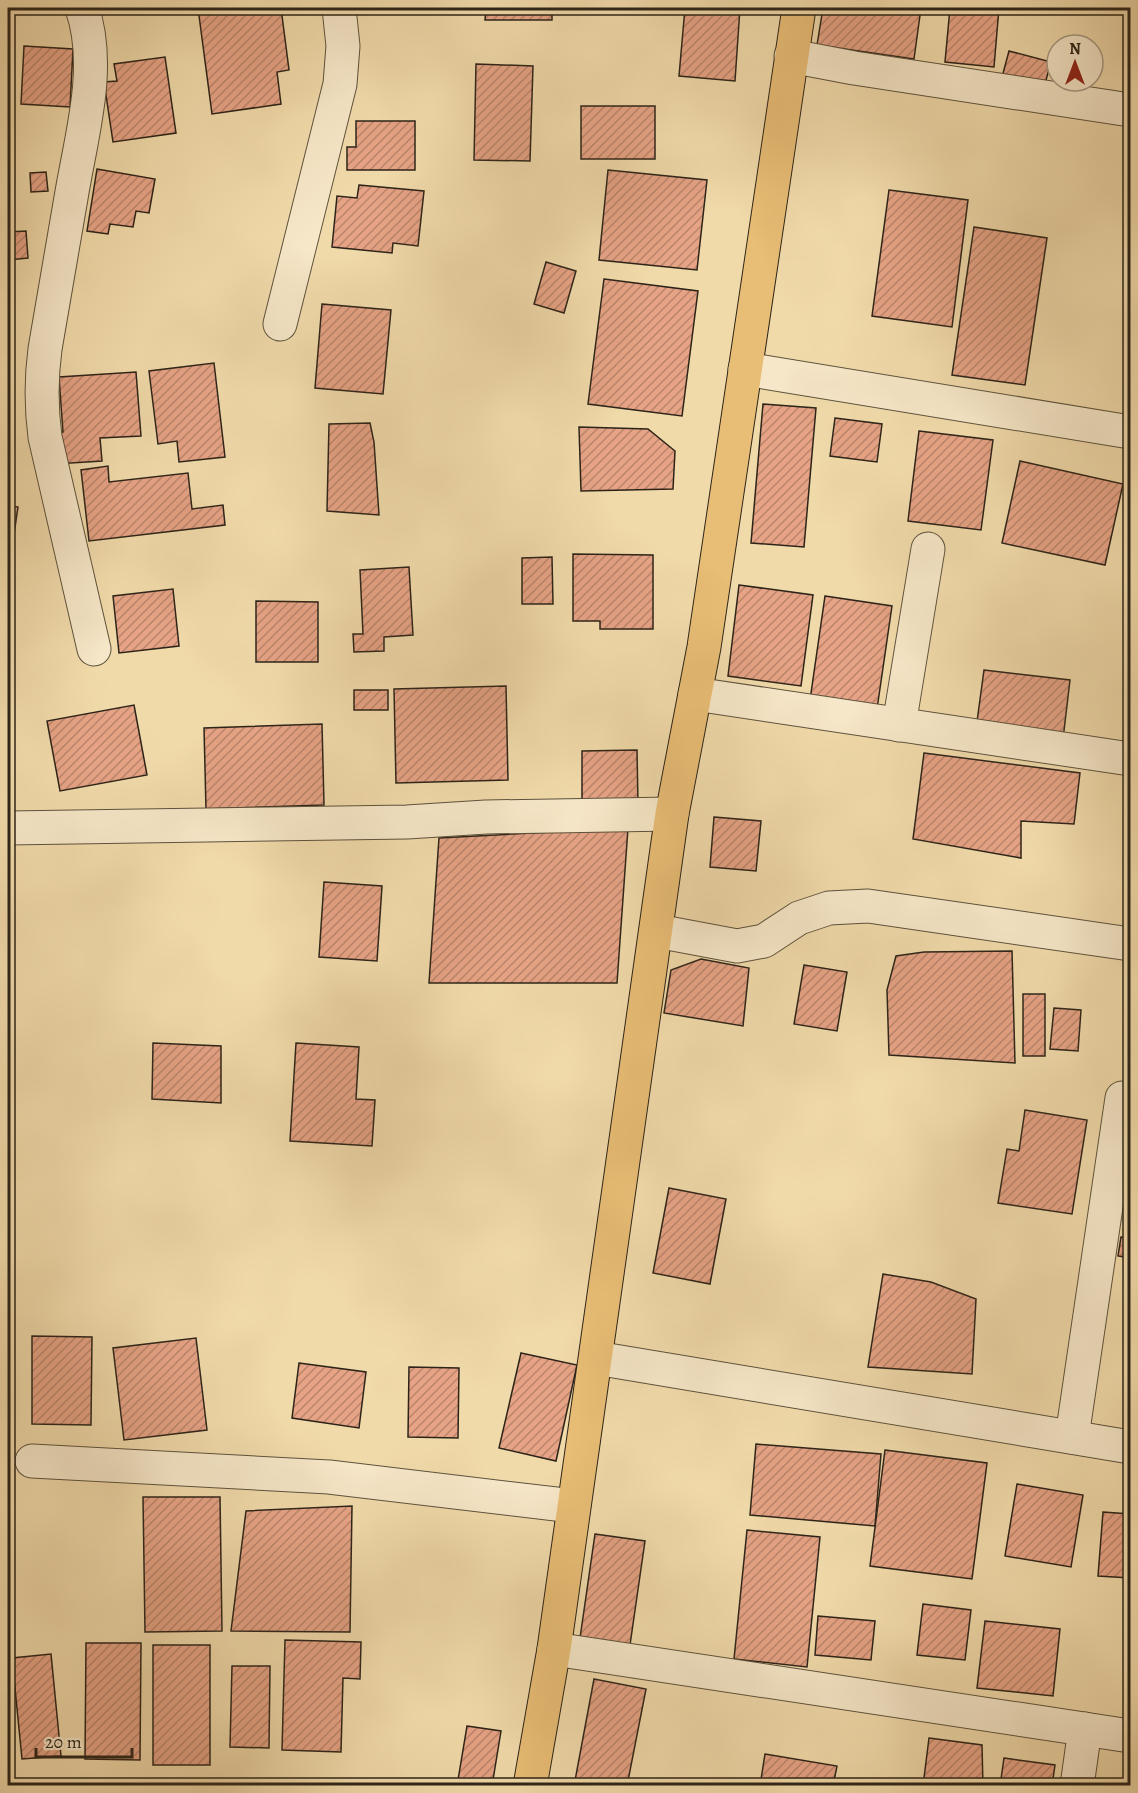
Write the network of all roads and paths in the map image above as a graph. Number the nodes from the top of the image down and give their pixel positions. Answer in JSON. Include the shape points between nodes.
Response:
{"nodes":[{"id":1,"x":82,"y":8,"type":"edge"},
{"id":2,"x":339,"y":8,"type":"edge"},
{"id":3,"x":799,"y":8,"type":"edge"},
{"id":4,"x":791,"y":56,"type":"junction"},
{"id":5,"x":1131,"y":110,"type":"edge"},
{"id":6,"x":280,"y":324,"type":"dead end"},
{"id":7,"x":745,"y":369,"type":"junction"},
{"id":8,"x":1131,"y":432,"type":"edge"},
{"id":9,"x":928,"y":549,"type":"dead end"},
{"id":10,"x":94,"y":649,"type":"dead end"},
{"id":11,"x":695,"y":694,"type":"junction"},
{"id":12,"x":899,"y":724,"type":"junction"},
{"id":13,"x":1131,"y":759,"type":"edge"},
{"id":14,"x":672,"y":814,"type":"junction"},
{"id":15,"x":8,"y":828,"type":"edge"},
{"id":16,"x":657,"y":931,"type":"junction"},
{"id":17,"x":1131,"y":944,"type":"edge"},
{"id":18,"x":1122,"y":1098,"type":"dead end"},
{"id":19,"x":596,"y":1358,"type":"junction"},
{"id":20,"x":1072,"y":1437,"type":"junction"},
{"id":21,"x":1131,"y":1447,"type":"edge"},
{"id":22,"x":32,"y":1461,"type":"dead end"},
{"id":23,"x":573,"y":1506,"type":"junction"},
{"id":24,"x":554,"y":1649,"type":"junction"},
{"id":25,"x":1085,"y":1730,"type":"junction"},
{"id":26,"x":1131,"y":1736,"type":"edge"},
{"id":27,"x":530,"y":1785,"type":"edge"},
{"id":28,"x":1077,"y":1785,"type":"edge"}],
"edges":[{"from":1,"to":10,"type":"street","via":[[89,46],[89,94],[45,349],[41,407]]},
{"from":2,"to":6,"type":"street","via":[[340,84]]},
{"from":3,"to":4,"type":"main road"},
{"from":4,"to":5,"type":"street"},
{"from":4,"to":7,"type":"main road"},
{"from":7,"to":8,"type":"street"},
{"from":7,"to":11,"type":"main road"},
{"from":9,"to":12,"type":"street"},
{"from":11,"to":12,"type":"street"},
{"from":11,"to":14,"type":"main road"},
{"from":12,"to":13,"type":"street"},
{"from":14,"to":15,"type":"street"},
{"from":14,"to":16,"type":"main road"},
{"from":16,"to":17,"type":"street","via":[[737,946],[764,941],[799,918],[829,908],[868,906]]},
{"from":16,"to":19,"type":"main road"},
{"from":18,"to":20,"type":"street"},
{"from":19,"to":20,"type":"street"},
{"from":19,"to":23,"type":"main road"},
{"from":20,"to":21,"type":"street"},
{"from":22,"to":23,"type":"street","via":[[329,1477]]},
{"from":23,"to":24,"type":"main road"},
{"from":24,"to":25,"type":"street"},
{"from":24,"to":27,"type":"main road"},
{"from":25,"to":26,"type":"street"},
{"from":25,"to":28,"type":"street"}]}
